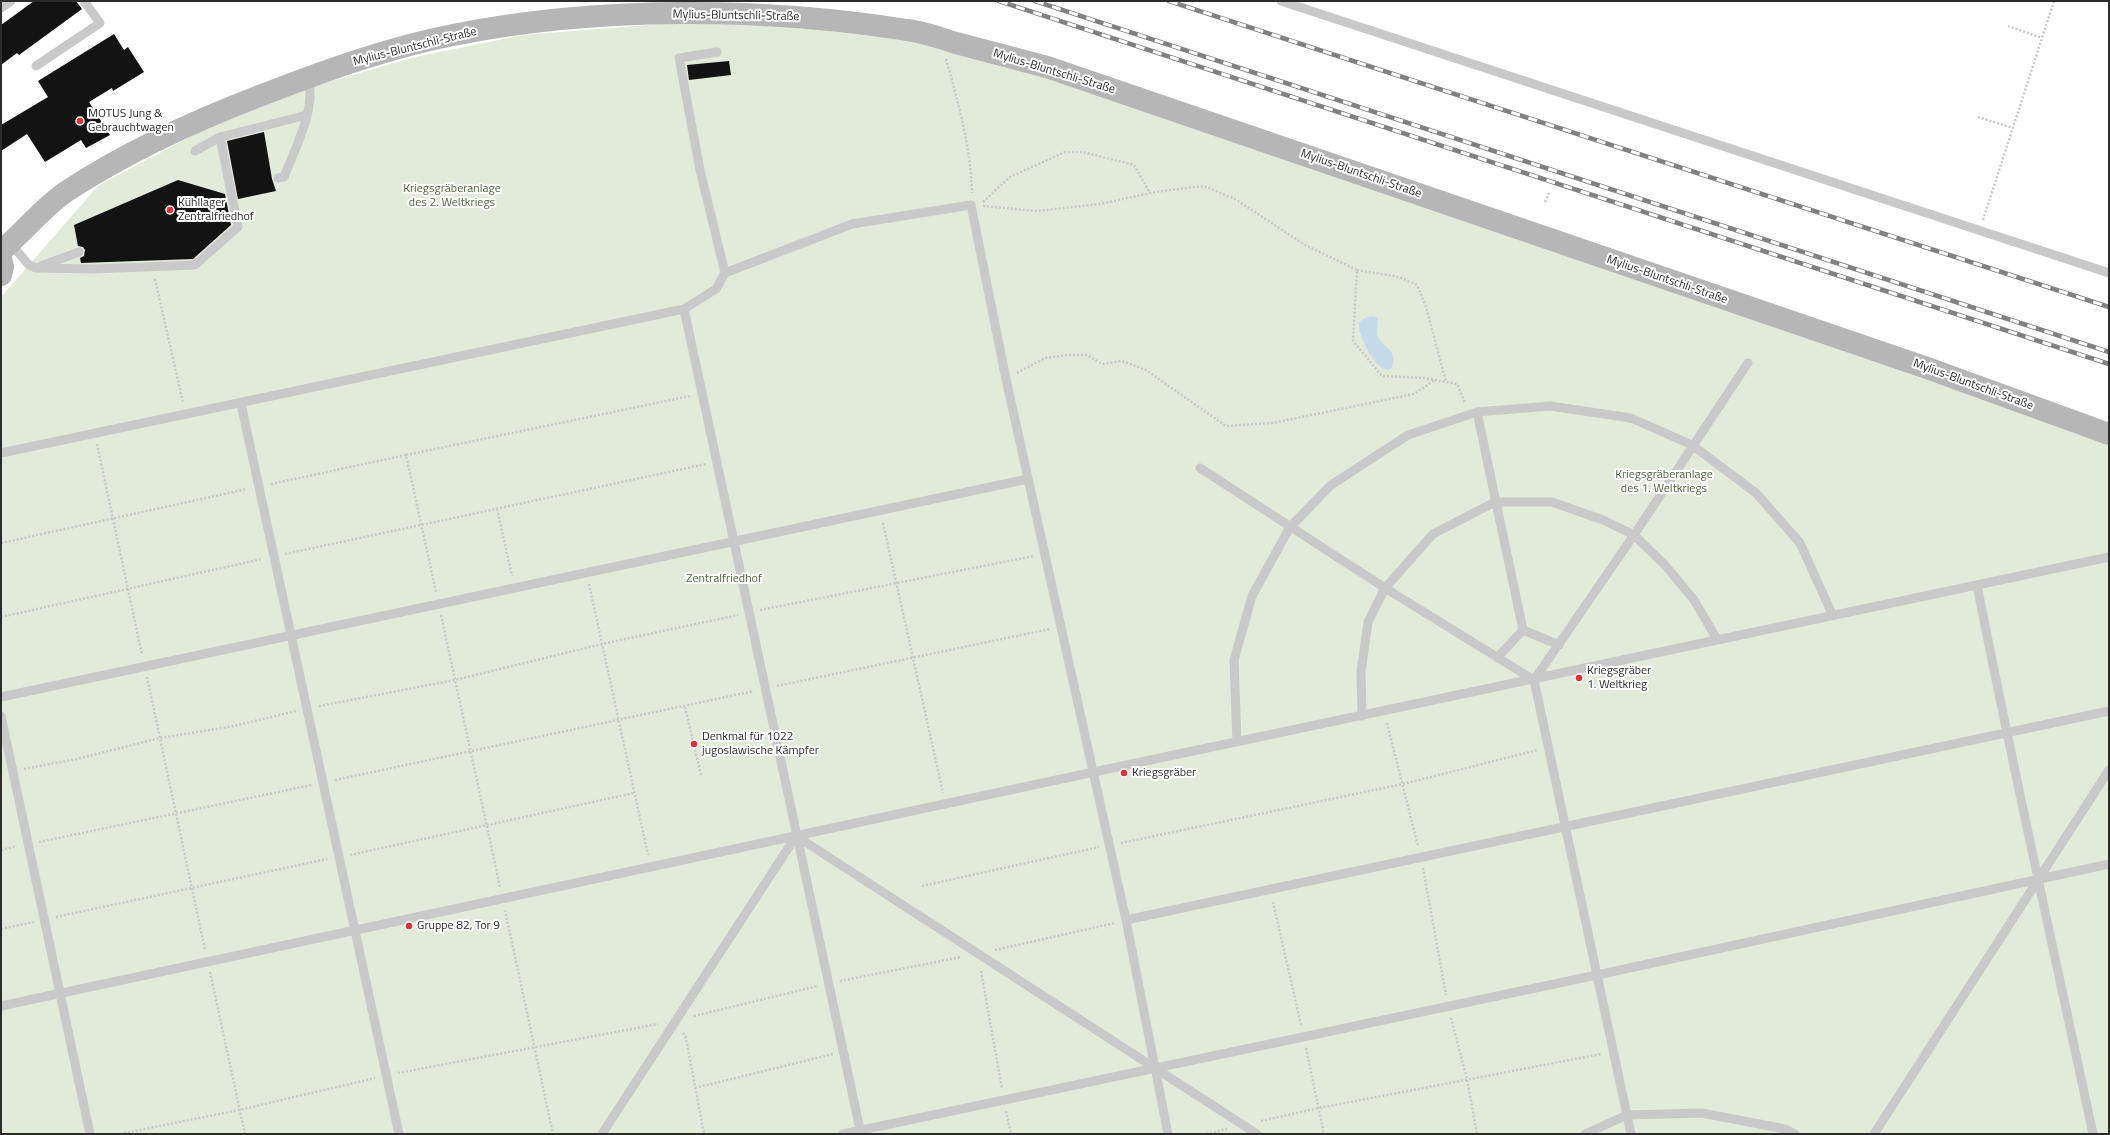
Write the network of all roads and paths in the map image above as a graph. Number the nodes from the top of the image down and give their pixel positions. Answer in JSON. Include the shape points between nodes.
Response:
{"nodes":[{"id":1,"x":11,"y":1,"type":"edge"},
{"id":2,"x":84,"y":1,"type":"edge"},
{"id":3,"x":1281,"y":1,"type":"edge"},
{"id":4,"x":2054,"y":1,"type":"edge"},
{"id":5,"x":1,"y":8,"type":"edge"},
{"id":6,"x":2008,"y":26,"type":"dead end"},
{"id":7,"x":2042,"y":38,"type":"junction"},
{"id":8,"x":717,"y":52,"type":"dead end"},
{"id":9,"x":946,"y":59,"type":"dead end"},
{"id":10,"x":36,"y":66,"type":"dead end"},
{"id":11,"x":308,"y":78,"type":"junction"},
{"id":12,"x":307,"y":115,"type":"junction"},
{"id":13,"x":1978,"y":117,"type":"dead end"},
{"id":14,"x":2013,"y":128,"type":"junction"},
{"id":15,"x":220,"y":137,"type":"junction"},
{"id":16,"x":195,"y":151,"type":"dead end"},
{"id":17,"x":278,"y":178,"type":"dead end"},
{"id":18,"x":1550,"y":191,"type":"dead end"},
{"id":19,"x":1150,"y":193,"type":"junction"},
{"id":20,"x":1545,"y":202,"type":"dead end"},
{"id":21,"x":971,"y":205,"type":"junction"},
{"id":22,"x":1983,"y":220,"type":"dead end"},
{"id":23,"x":4,"y":251,"type":"edge"},
{"id":24,"x":79,"y":252,"type":"dead end"},
{"id":25,"x":152,"y":267,"type":"junction"},
{"id":26,"x":36,"y":268,"type":"junction"},
{"id":27,"x":1357,"y":270,"type":"junction"},
{"id":28,"x":2109,"y":272,"type":"edge"},
{"id":29,"x":725,"y":273,"type":"junction"},
{"id":30,"x":1,"y":275,"type":"edge"},
{"id":31,"x":684,"y":310,"type":"junction"},
{"id":32,"x":1748,"y":363,"type":"dead end"},
{"id":33,"x":1006,"y":379,"type":"junction"},
{"id":34,"x":1435,"y":380,"type":"junction"},
{"id":35,"x":1446,"y":382,"type":"junction"},
{"id":36,"x":702,"y":394,"type":"junction"},
{"id":37,"x":241,"y":404,"type":"junction"},
{"id":38,"x":1473,"y":413,"type":"junction"},
{"id":39,"x":186,"y":415,"type":"junction"},
{"id":40,"x":95,"y":434,"type":"junction"},
{"id":41,"x":2109,"y":434,"type":"edge"},
{"id":42,"x":1692,"y":445,"type":"junction"},
{"id":43,"x":1,"y":454,"type":"edge"},
{"id":44,"x":406,"y":455,"type":"junction"},
{"id":45,"x":716,"y":462,"type":"junction"},
{"id":46,"x":1200,"y":468,"type":"dead end"},
{"id":47,"x":1028,"y":479,"type":"junction"},
{"id":48,"x":259,"y":486,"type":"junction"},
{"id":49,"x":1495,"y":502,"type":"junction"},
{"id":50,"x":497,"y":509,"type":"junction"},
{"id":51,"x":880,"y":510,"type":"junction"},
{"id":52,"x":113,"y":517,"type":"junction"},
{"id":53,"x":422,"y":525,"type":"junction"},
{"id":54,"x":1290,"y":527,"type":"junction"},
{"id":55,"x":1634,"y":535,"type":"junction"},
{"id":56,"x":733,"y":542,"type":"junction"},
{"id":57,"x":1,"y":543,"type":"edge"},
{"id":58,"x":1044,"y":554,"type":"junction"},
{"id":59,"x":274,"y":556,"type":"junction"},
{"id":60,"x":2109,"y":557,"type":"edge"},
{"id":61,"x":587,"y":573,"type":"junction"},
{"id":62,"x":897,"y":583,"type":"junction"},
{"id":63,"x":1977,"y":585,"type":"junction"},
{"id":64,"x":514,"y":587,"type":"junction"},
{"id":65,"x":128,"y":588,"type":"junction"},
{"id":66,"x":1385,"y":588,"type":"junction"},
{"id":67,"x":438,"y":604,"type":"junction"},
{"id":68,"x":748,"y":613,"type":"junction"},
{"id":69,"x":1833,"y":616,"type":"junction"},
{"id":70,"x":1,"y":617,"type":"edge"},
{"id":71,"x":1060,"y":627,"type":"junction"},
{"id":72,"x":1523,"y":630,"type":"junction"},
{"id":73,"x":292,"y":635,"type":"junction"},
{"id":74,"x":1718,"y":639,"type":"junction"},
{"id":75,"x":602,"y":644,"type":"junction"},
{"id":76,"x":1559,"y":645,"type":"junction"},
{"id":77,"x":913,"y":658,"type":"junction"},
{"id":78,"x":1497,"y":658,"type":"junction"},
{"id":79,"x":144,"y":666,"type":"junction"},
{"id":80,"x":455,"y":680,"type":"junction"},
{"id":81,"x":1534,"y":680,"type":"junction"},
{"id":82,"x":765,"y":689,"type":"junction"},
{"id":83,"x":1,"y":697,"type":"edge"},
{"id":84,"x":685,"y":707,"type":"junction"},
{"id":85,"x":308,"y":708,"type":"junction"},
{"id":86,"x":2109,"y":711,"type":"edge"},
{"id":87,"x":1384,"y":712,"type":"junction"},
{"id":88,"x":1,"y":716,"type":"edge"},
{"id":89,"x":1362,"y":716,"type":"junction"},
{"id":90,"x":617,"y":720,"type":"junction"},
{"id":91,"x":2006,"y":733,"type":"junction"},
{"id":92,"x":160,"y":738,"type":"junction"},
{"id":93,"x":1237,"y":742,"type":"junction"},
{"id":94,"x":1548,"y":747,"type":"junction"},
{"id":95,"x":471,"y":751,"type":"junction"},
{"id":96,"x":2109,"y":770,"type":"edge"},
{"id":97,"x":12,"y":771,"type":"junction"},
{"id":98,"x":1092,"y":772,"type":"junction"},
{"id":99,"x":701,"y":775,"type":"dead end"},
{"id":100,"x":324,"y":782,"type":"junction"},
{"id":101,"x":1403,"y":784,"type":"junction"},
{"id":102,"x":634,"y":793,"type":"junction"},
{"id":103,"x":946,"y":804,"type":"junction"},
{"id":104,"x":175,"y":814,"type":"junction"},
{"id":105,"x":487,"y":825,"type":"junction"},
{"id":106,"x":1565,"y":827,"type":"junction"},
{"id":107,"x":796,"y":836,"type":"junction"},
{"id":108,"x":28,"y":844,"type":"junction"},
{"id":109,"x":1109,"y":845,"type":"junction"},
{"id":110,"x":1,"y":850,"type":"edge"},
{"id":111,"x":340,"y":857,"type":"junction"},
{"id":112,"x":1421,"y":857,"type":"junction"},
{"id":113,"x":2109,"y":864,"type":"edge"},
{"id":114,"x":650,"y":867,"type":"junction"},
{"id":115,"x":2039,"y":879,"type":"junction"},
{"id":116,"x":922,"y":886,"type":"dead end"},
{"id":117,"x":192,"y":888,"type":"junction"},
{"id":118,"x":1270,"y":890,"type":"junction"},
{"id":119,"x":502,"y":899,"type":"junction"},
{"id":120,"x":44,"y":920,"type":"junction"},
{"id":121,"x":1126,"y":920,"type":"junction"},
{"id":122,"x":1,"y":929,"type":"edge"},
{"id":123,"x":356,"y":930,"type":"junction"},
{"id":124,"x":208,"y":962,"type":"junction"},
{"id":125,"x":1597,"y":975,"type":"junction"},
{"id":126,"x":59,"y":994,"type":"junction"},
{"id":127,"x":1,"y":1006,"type":"edge"},
{"id":128,"x":1448,"y":1006,"type":"junction"},
{"id":129,"x":676,"y":1020,"type":"junction"},
{"id":130,"x":1304,"y":1036,"type":"junction"},
{"id":131,"x":1613,"y":1051,"type":"junction"},
{"id":132,"x":843,"y":1052,"type":"junction"},
{"id":133,"x":1154,"y":1067,"type":"junction"},
{"id":134,"x":1467,"y":1080,"type":"junction"},
{"id":135,"x":695,"y":1088,"type":"junction"},
{"id":136,"x":1319,"y":1108,"type":"junction"},
{"id":137,"x":1627,"y":1115,"type":"junction"},
{"id":138,"x":1243,"y":1125,"type":"junction"},
{"id":139,"x":860,"y":1132,"type":"edge"},
{"id":140,"x":90,"y":1134,"type":"edge"},
{"id":141,"x":244,"y":1134,"type":"edge"},
{"id":142,"x":399,"y":1134,"type":"edge"},
{"id":143,"x":553,"y":1134,"type":"edge"},
{"id":144,"x":602,"y":1134,"type":"edge"},
{"id":145,"x":704,"y":1134,"type":"edge"},
{"id":146,"x":843,"y":1134,"type":"edge"},
{"id":147,"x":1168,"y":1134,"type":"edge"},
{"id":148,"x":1206,"y":1134,"type":"edge"},
{"id":149,"x":1256,"y":1134,"type":"edge"},
{"id":150,"x":1324,"y":1134,"type":"edge"},
{"id":151,"x":1477,"y":1134,"type":"edge"},
{"id":152,"x":1584,"y":1134,"type":"edge"},
{"id":153,"x":1631,"y":1134,"type":"edge"},
{"id":154,"x":1795,"y":1134,"type":"edge"},
{"id":155,"x":1874,"y":1134,"type":"edge"},
{"id":156,"x":2093,"y":1134,"type":"edge"}],
"edges":[{"from":1,"to":5,"type":"lane"},
{"from":2,"to":10,"type":"lane","via":[[100,23]]},
{"from":3,"to":28,"type":"lane"},
{"from":4,"to":7,"type":"path"},
{"from":6,"to":7,"type":"path"},
{"from":7,"to":14,"type":"path"},
{"from":8,"to":29,"type":"lane","via":[[679,58],[700,170]]},
{"from":9,"to":21,"type":"path","via":[[971,174]]},
{"from":11,"to":12,"type":"lane","via":[[311,87]]},
{"from":11,"to":23,"type":"street","name":"Mylius-Bluntschli-Straße","via":[[189,124],[113,163],[65,192],[42,211]]},
{"from":11,"to":41,"type":"street","name":"Mylius-Bluntschli-Straße","via":[[351,62],[452,35],[543,20],[643,14],[769,15],[813,17],[910,30],[1047,68],[1927,368]]},
{"from":12,"to":15,"type":"lane"},
{"from":12,"to":17,"type":"lane","via":[[284,177]]},
{"from":13,"to":14,"type":"path"},
{"from":14,"to":22,"type":"path"},
{"from":15,"to":16,"type":"lane"},
{"from":15,"to":25,"type":"lane","via":[[238,227],[195,265]]},
{"from":18,"to":20,"type":"path"},
{"from":19,"to":19,"type":"path","via":[[1100,204],[1036,211],[978,206],[1010,177],[1065,152],[1083,152],[1134,165]]},
{"from":19,"to":27,"type":"path","via":[[1204,186],[1235,199],[1305,245]]},
{"from":21,"to":29,"type":"lane","via":[[852,224]]},
{"from":21,"to":33,"type":"lane"},
{"from":23,"to":26,"type":"lane"},
{"from":23,"to":30,"type":"street"},
{"from":24,"to":26,"type":"lane"},
{"from":25,"to":26,"type":"lane"},
{"from":25,"to":39,"type":"path"},
{"from":27,"to":34,"type":"path","via":[[1354,341],[1382,376]]},
{"from":27,"to":35,"type":"path","via":[[1399,277],[1416,285],[1426,306]]},
{"from":29,"to":31,"type":"lane","via":[[716,289]]},
{"from":31,"to":36,"type":"lane"},
{"from":31,"to":37,"type":"lane"},
{"from":32,"to":42,"type":"lane"},
{"from":33,"to":34,"type":"path","via":[[1045,358],[1087,355],[1102,364],[1122,361],[1146,370],[1226,426],[1272,423],[1414,394]]},
{"from":33,"to":47,"type":"lane"},
{"from":34,"to":35,"type":"path"},
{"from":35,"to":38,"type":"path","via":[[1457,384]]},
{"from":36,"to":44,"type":"path"},
{"from":36,"to":45,"type":"lane"},
{"from":37,"to":39,"type":"lane"},
{"from":37,"to":48,"type":"lane"},
{"from":38,"to":42,"type":"lane","via":[[1550,406],[1631,418]]},
{"from":38,"to":49,"type":"lane"},
{"from":38,"to":54,"type":"lane","via":[[1408,435],[1330,485]]},
{"from":39,"to":40,"type":"lane"},
{"from":40,"to":43,"type":"lane"},
{"from":40,"to":52,"type":"path"},
{"from":42,"to":55,"type":"lane"},
{"from":42,"to":69,"type":"lane","via":[[1756,493],[1800,543]]},
{"from":44,"to":48,"type":"path"},
{"from":44,"to":53,"type":"path"},
{"from":45,"to":50,"type":"path"},
{"from":45,"to":56,"type":"lane"},
{"from":46,"to":54,"type":"lane"},
{"from":47,"to":51,"type":"lane"},
{"from":47,"to":58,"type":"lane"},
{"from":48,"to":52,"type":"path"},
{"from":48,"to":59,"type":"lane"},
{"from":49,"to":55,"type":"lane","via":[[1552,502],[1603,520]]},
{"from":49,"to":66,"type":"lane","via":[[1433,534]]},
{"from":49,"to":72,"type":"lane"},
{"from":50,"to":53,"type":"path"},
{"from":50,"to":64,"type":"path"},
{"from":51,"to":56,"type":"lane"},
{"from":51,"to":62,"type":"path"},
{"from":52,"to":57,"type":"path"},
{"from":52,"to":65,"type":"path"},
{"from":53,"to":59,"type":"path"},
{"from":53,"to":67,"type":"path"},
{"from":54,"to":66,"type":"lane"},
{"from":54,"to":93,"type":"lane","via":[[1252,596],[1234,660]]},
{"from":55,"to":74,"type":"lane","via":[[1665,565],[1694,600]]},
{"from":55,"to":76,"type":"lane"},
{"from":56,"to":61,"type":"lane"},
{"from":56,"to":68,"type":"lane"},
{"from":58,"to":62,"type":"path"},
{"from":58,"to":71,"type":"lane"},
{"from":59,"to":65,"type":"path"},
{"from":59,"to":73,"type":"lane"},
{"from":60,"to":63,"type":"lane"},
{"from":61,"to":64,"type":"lane"},
{"from":61,"to":75,"type":"path"},
{"from":62,"to":68,"type":"path"},
{"from":62,"to":77,"type":"path"},
{"from":63,"to":69,"type":"lane"},
{"from":63,"to":91,"type":"lane"},
{"from":64,"to":67,"type":"lane"},
{"from":65,"to":70,"type":"path"},
{"from":65,"to":79,"type":"path"},
{"from":66,"to":78,"type":"lane"},
{"from":66,"to":89,"type":"lane","via":[[1368,622],[1361,672]]},
{"from":67,"to":73,"type":"lane"},
{"from":67,"to":80,"type":"path"},
{"from":68,"to":75,"type":"path"},
{"from":68,"to":82,"type":"lane"},
{"from":69,"to":74,"type":"lane"},
{"from":71,"to":77,"type":"path"},
{"from":71,"to":98,"type":"lane"},
{"from":72,"to":76,"type":"lane"},
{"from":72,"to":78,"type":"lane"},
{"from":73,"to":79,"type":"lane"},
{"from":73,"to":85,"type":"lane"},
{"from":74,"to":81,"type":"lane"},
{"from":75,"to":80,"type":"path"},
{"from":75,"to":90,"type":"path"},
{"from":76,"to":81,"type":"lane"},
{"from":77,"to":82,"type":"path"},
{"from":77,"to":103,"type":"path"},
{"from":78,"to":81,"type":"lane"},
{"from":79,"to":83,"type":"lane"},
{"from":79,"to":92,"type":"path"},
{"from":80,"to":85,"type":"path"},
{"from":80,"to":95,"type":"path"},
{"from":81,"to":87,"type":"lane"},
{"from":81,"to":94,"type":"lane"},
{"from":82,"to":84,"type":"path"},
{"from":82,"to":107,"type":"lane"},
{"from":84,"to":90,"type":"path"},
{"from":84,"to":99,"type":"path"},
{"from":85,"to":92,"type":"path","via":[[234,726]]},
{"from":85,"to":100,"type":"lane"},
{"from":86,"to":91,"type":"lane"},
{"from":87,"to":89,"type":"lane"},
{"from":87,"to":101,"type":"path"},
{"from":88,"to":97,"type":"lane"},
{"from":89,"to":93,"type":"lane"},
{"from":90,"to":95,"type":"path"},
{"from":90,"to":102,"type":"path"},
{"from":91,"to":106,"type":"lane"},
{"from":91,"to":115,"type":"lane"},
{"from":92,"to":97,"type":"path","via":[[77,759]]},
{"from":92,"to":104,"type":"path"},
{"from":93,"to":98,"type":"lane"},
{"from":94,"to":101,"type":"path"},
{"from":94,"to":106,"type":"lane"},
{"from":95,"to":100,"type":"path"},
{"from":95,"to":105,"type":"path"},
{"from":96,"to":115,"type":"lane"},
{"from":97,"to":108,"type":"lane"},
{"from":98,"to":103,"type":"lane"},
{"from":98,"to":109,"type":"lane"},
{"from":100,"to":104,"type":"path"},
{"from":100,"to":111,"type":"lane"},
{"from":101,"to":109,"type":"path"},
{"from":101,"to":112,"type":"path"},
{"from":102,"to":105,"type":"path"},
{"from":102,"to":114,"type":"path"},
{"from":103,"to":107,"type":"lane"},
{"from":104,"to":108,"type":"path"},
{"from":104,"to":117,"type":"path"},
{"from":105,"to":111,"type":"path"},
{"from":105,"to":119,"type":"path"},
{"from":106,"to":112,"type":"lane"},
{"from":106,"to":125,"type":"lane"},
{"from":107,"to":114,"type":"lane"},
{"from":107,"to":129,"type":"lane"},
{"from":107,"to":132,"type":"lane"},
{"from":107,"to":133,"type":"lane"},
{"from":108,"to":110,"type":"path"},
{"from":108,"to":120,"type":"lane"},
{"from":109,"to":116,"type":"path"},
{"from":109,"to":121,"type":"lane"},
{"from":111,"to":117,"type":"path"},
{"from":111,"to":123,"type":"lane"},
{"from":112,"to":118,"type":"lane"},
{"from":112,"to":128,"type":"path"},
{"from":113,"to":115,"type":"lane"},
{"from":114,"to":119,"type":"lane"},
{"from":115,"to":125,"type":"lane"},
{"from":115,"to":155,"type":"lane"},
{"from":115,"to":156,"type":"lane"},
{"from":117,"to":120,"type":"path"},
{"from":117,"to":124,"type":"path"},
{"from":118,"to":121,"type":"lane"},
{"from":118,"to":130,"type":"path"},
{"from":119,"to":123,"type":"lane"},
{"from":119,"to":143,"type":"path"},
{"from":120,"to":122,"type":"path"},
{"from":120,"to":126,"type":"lane"},
{"from":121,"to":133,"type":"lane"},
{"from":123,"to":124,"type":"lane"},
{"from":123,"to":142,"type":"lane"},
{"from":124,"to":126,"type":"lane"},
{"from":124,"to":141,"type":"path"},
{"from":125,"to":128,"type":"lane"},
{"from":125,"to":131,"type":"lane"},
{"from":126,"to":127,"type":"lane"},
{"from":126,"to":140,"type":"lane"},
{"from":128,"to":130,"type":"lane"},
{"from":128,"to":134,"type":"path"},
{"from":129,"to":135,"type":"path","via":[[686,1038]]},
{"from":129,"to":144,"type":"lane"},
{"from":130,"to":133,"type":"lane"},
{"from":130,"to":136,"type":"path"},
{"from":131,"to":134,"type":"path"},
{"from":131,"to":137,"type":"lane"},
{"from":132,"to":135,"type":"path"},
{"from":132,"to":139,"type":"lane"},
{"from":133,"to":138,"type":"lane"},
{"from":133,"to":139,"type":"lane"},
{"from":133,"to":147,"type":"lane"},
{"from":134,"to":136,"type":"path"},
{"from":134,"to":151,"type":"path"},
{"from":135,"to":145,"type":"path"},
{"from":136,"to":138,"type":"path"},
{"from":136,"to":150,"type":"path"},
{"from":137,"to":152,"type":"lane"},
{"from":137,"to":153,"type":"lane"},
{"from":137,"to":154,"type":"lane","via":[[1702,1113],[1785,1129]]},
{"from":138,"to":148,"type":"path"},
{"from":138,"to":149,"type":"lane"},
{"from":139,"to":146,"type":"lane"}]}
